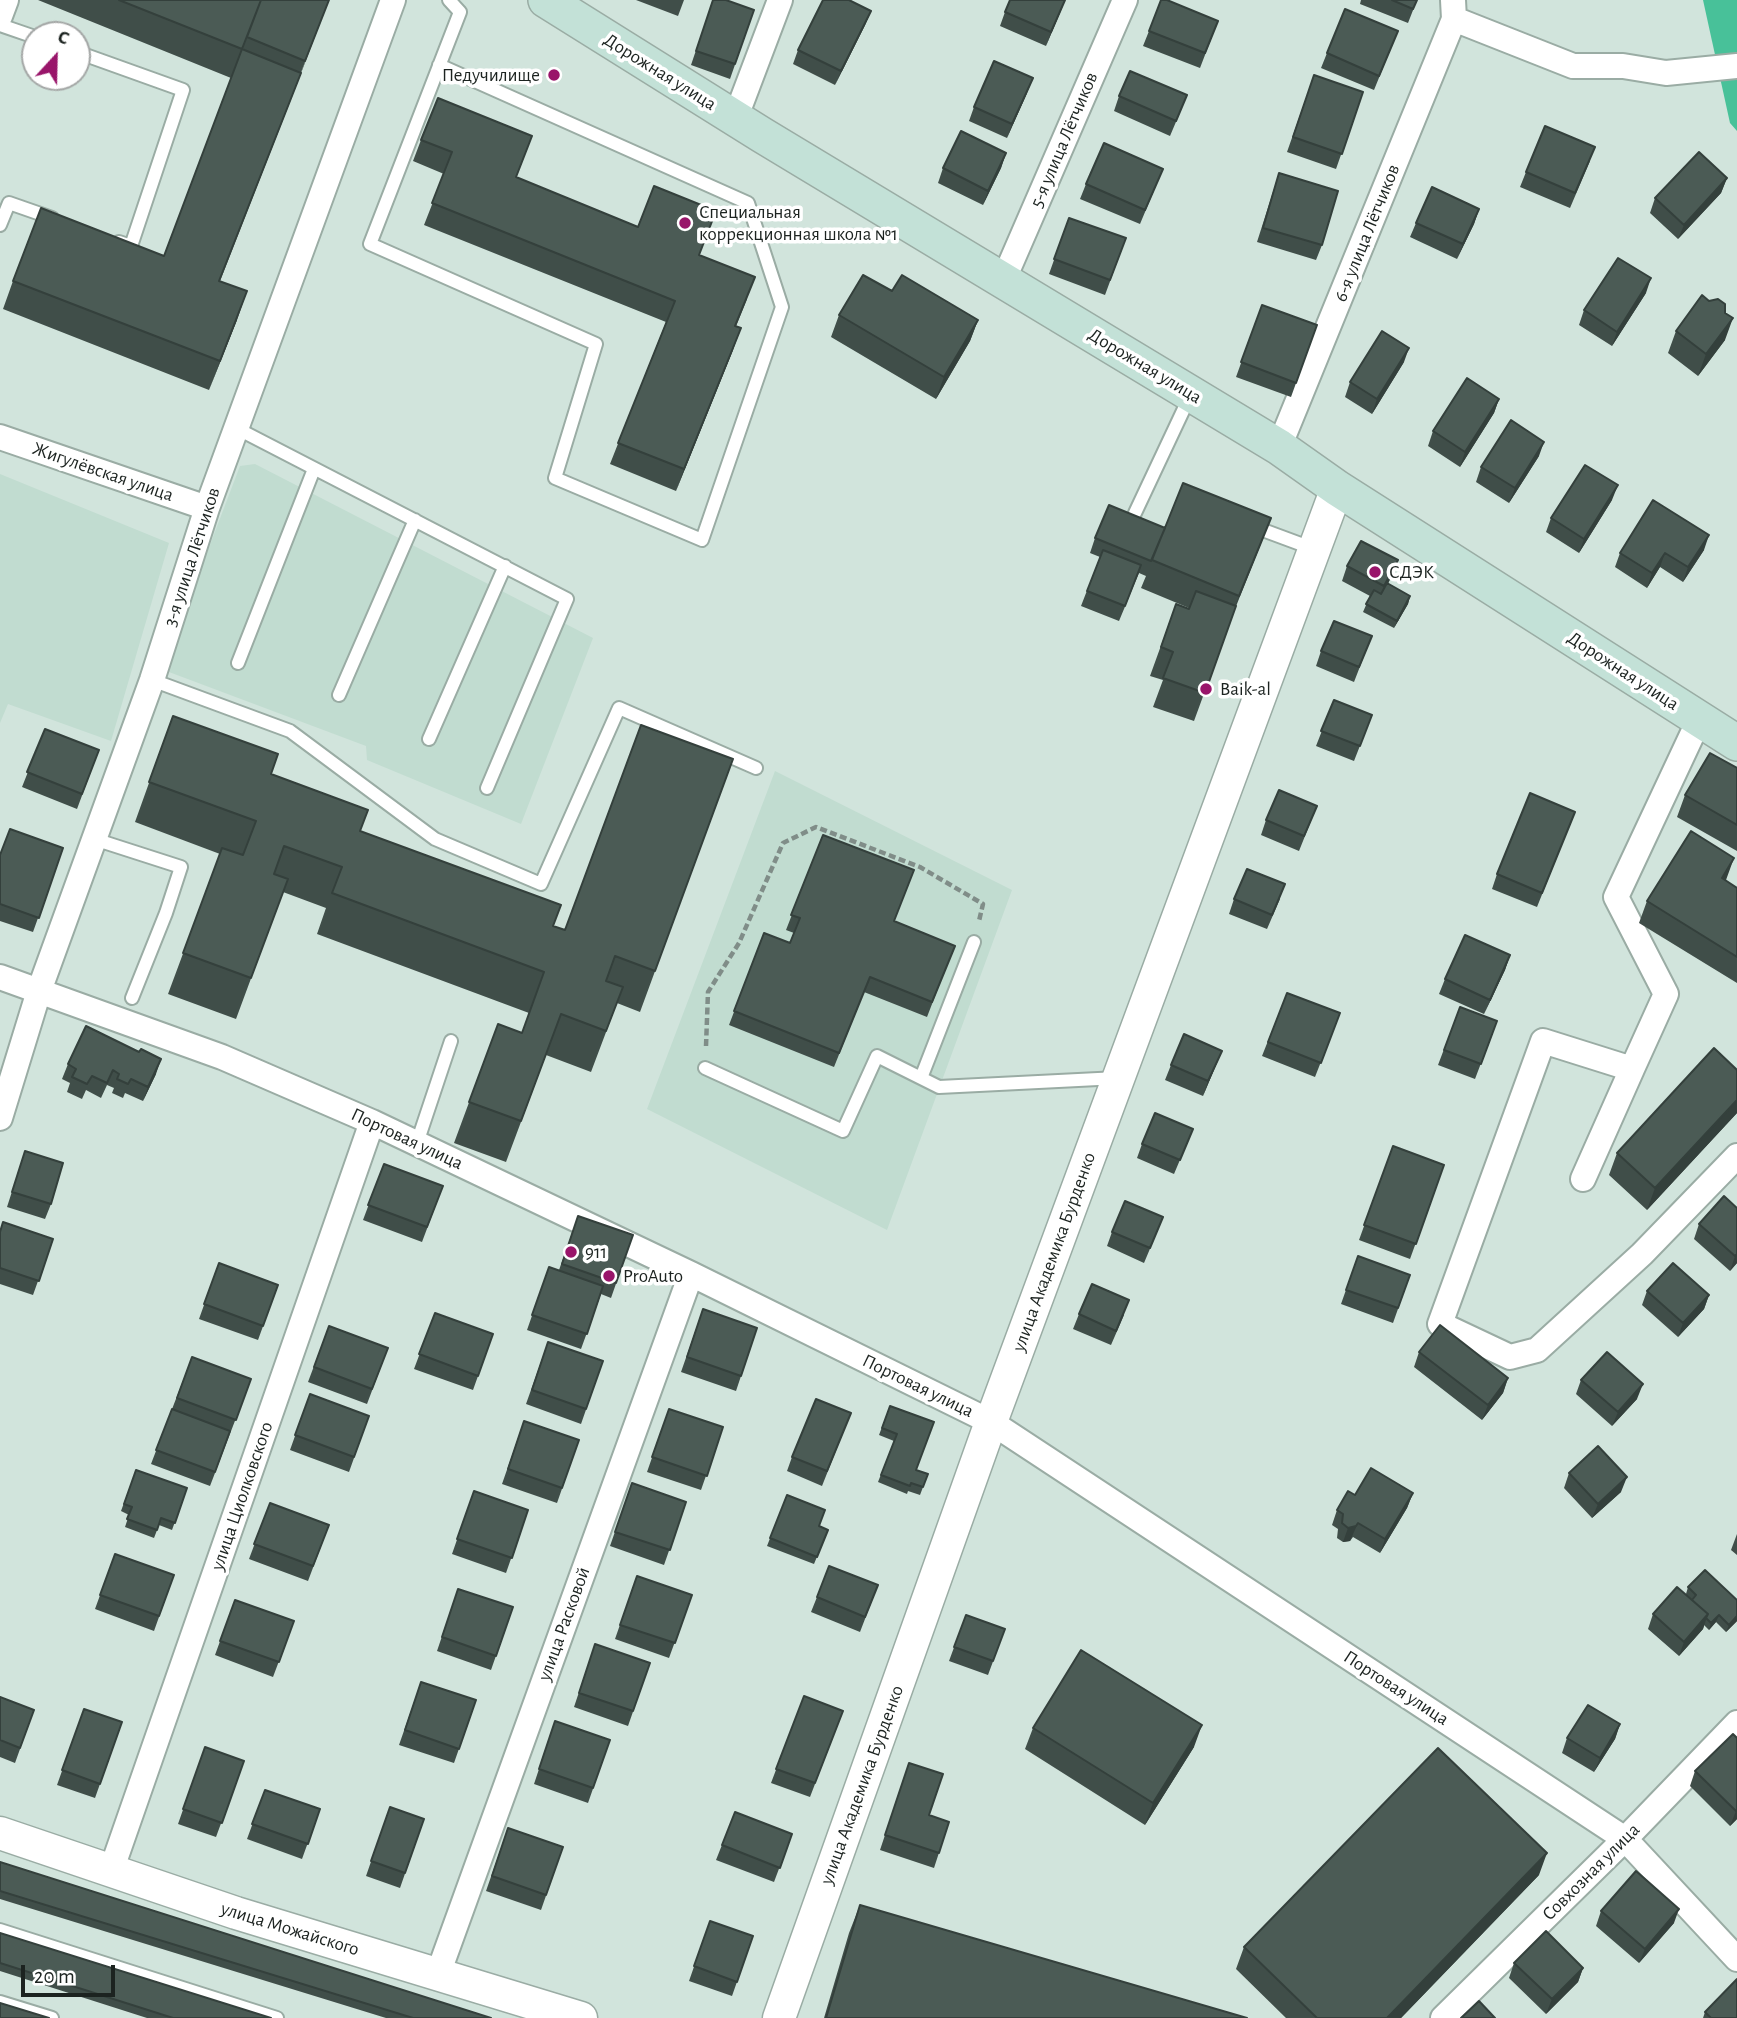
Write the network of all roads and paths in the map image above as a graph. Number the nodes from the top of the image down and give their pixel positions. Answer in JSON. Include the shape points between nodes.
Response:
{"nodes":[{"id":1,"x":6,"y":0,"type":"edge"},
{"id":2,"x":393,"y":0,"type":"edge"},
{"id":3,"x":449,"y":0,"type":"edge"},
{"id":4,"x":546,"y":0,"type":"edge"},
{"id":5,"x":780,"y":0,"type":"edge"},
{"id":6,"x":1125,"y":0,"type":"edge"},
{"id":7,"x":1454,"y":9,"type":"edge"},
{"id":8,"x":0,"y":16,"type":"edge"},
{"id":9,"x":0,"y":25,"type":"edge"},
{"id":10,"x":21,"y":32,"type":"edge"},
{"id":11,"x":91,"y":57,"type":"edge"},
{"id":12,"x":439,"y":65,"type":"junction"},
{"id":13,"x":1737,"y":66,"type":"edge"},
{"id":14,"x":735,"y":118,"type":"junction"},
{"id":15,"x":0,"y":225,"type":"edge"},
{"id":16,"x":70,"y":225,"type":"edge"},
{"id":17,"x":107,"y":237,"type":"edge"},
{"id":18,"x":1003,"y":281,"type":"junction"},
{"id":19,"x":1191,"y":393,"type":"junction"},
{"id":20,"x":236,"y":428,"type":"junction"},
{"id":21,"x":0,"y":436,"type":"edge"},
{"id":22,"x":1279,"y":447,"type":"junction"},
{"id":23,"x":314,"y":469,"type":"junction"},
{"id":24,"x":1337,"y":488,"type":"junction"},
{"id":25,"x":207,"y":508,"type":"junction"},
{"id":26,"x":1135,"y":513,"type":"edge"},
{"id":27,"x":415,"y":520,"type":"junction"},
{"id":28,"x":1240,"y":521,"type":"edge"},
{"id":29,"x":1314,"y":550,"type":"junction"},
{"id":30,"x":505,"y":566,"type":"junction"},
{"id":31,"x":237,"y":663,"type":"dead end"},
{"id":32,"x":152,"y":680,"type":"junction"},
{"id":33,"x":340,"y":695,"type":"dead end"},
{"id":34,"x":1699,"y":720,"type":"junction"},
{"id":35,"x":429,"y":739,"type":"dead end"},
{"id":36,"x":1737,"y":743,"type":"edge"},
{"id":37,"x":756,"y":768,"type":"dead end"},
{"id":38,"x":487,"y":788,"type":"dead end"},
{"id":39,"x":94,"y":839,"type":"junction"},
{"id":40,"x":974,"y":942,"type":"joint"},
{"id":41,"x":0,"y":977,"type":"edge"},
{"id":42,"x":40,"y":991,"type":"junction"},
{"id":43,"x":132,"y":998,"type":"dead end"},
{"id":44,"x":451,"y":1041,"type":"dead end"},
{"id":45,"x":705,"y":1068,"type":"joint"},
{"id":46,"x":1632,"y":1069,"type":"junction"},
{"id":47,"x":921,"y":1078,"type":"junction"},
{"id":48,"x":1118,"y":1078,"type":"junction"},
{"id":49,"x":0,"y":1118,"type":"edge"},
{"id":50,"x":372,"y":1122,"type":"junction"},
{"id":51,"x":416,"y":1143,"type":"junction"},
{"id":52,"x":1737,"y":1156,"type":"edge"},
{"id":53,"x":1584,"y":1180,"type":"dead end"},
{"id":54,"x":691,"y":1274,"type":"junction"},
{"id":55,"x":991,"y":1422,"type":"junction"},
{"id":56,"x":1737,"y":1723,"type":"edge"},
{"id":57,"x":0,"y":1833,"type":"edge"},
{"id":58,"x":1625,"y":1839,"type":"junction"},
{"id":59,"x":111,"y":1871,"type":"junction"},
{"id":60,"x":0,"y":1930,"type":"edge"},
{"id":61,"x":1737,"y":1959,"type":"edge"},
{"id":62,"x":438,"y":1974,"type":"junction"},
{"id":63,"x":0,"y":2002,"type":"edge"},
{"id":64,"x":52,"y":2018,"type":"edge"},
{"id":65,"x":277,"y":2018,"type":"edge"},
{"id":66,"x":581,"y":2018,"type":"edge"},
{"id":67,"x":779,"y":2018,"type":"edge"},
{"id":68,"x":1443,"y":2018,"type":"edge"}],
"edges":[{"from":1,"to":8,"type":"street"},
{"from":2,"to":20,"type":"street","name":"3-я улица Лётчиков"},
{"from":3,"to":12,"type":"lane","via":[[460,12]]},
{"from":4,"to":14,"type":"main road","name":"Дорожная улица"},
{"from":5,"to":14,"type":"street"},
{"from":6,"to":18,"type":"street","name":"5-я улица Лётчиков"},
{"from":7,"to":13,"type":"street","via":[[1573,66],[1623,66],[1666,73]]},
{"from":7,"to":22,"type":"street","name":"6-я улица Лётчиков"},
{"from":9,"to":10,"type":"lane"},
{"from":11,"to":17,"type":"lane","via":[[183,90],[131,246]]},
{"from":12,"to":12,"type":"lane","via":[[370,244],[596,344],[555,478],[702,540],[782,307],[748,202]]},
{"from":14,"to":18,"type":"main road","name":"Дорожная улица"},
{"from":15,"to":16,"type":"lane","via":[[9,203]]},
{"from":18,"to":19,"type":"main road","name":"Дорожная улица"},
{"from":19,"to":22,"type":"main road","name":"Дорожная улица"},
{"from":19,"to":26,"type":"lane"},
{"from":20,"to":23,"type":"lane"},
{"from":20,"to":25,"type":"street","name":"3-я улица Лётчиков"},
{"from":21,"to":25,"type":"street","name":"Жигулёвская улица"},
{"from":22,"to":24,"type":"main road","name":"Дорожная улица"},
{"from":23,"to":27,"type":"lane"},
{"from":23,"to":31,"type":"lane"},
{"from":24,"to":29,"type":"street","name":"улица Академика Бурденко"},
{"from":24,"to":34,"type":"main road","name":"Дорожная улица"},
{"from":25,"to":32,"type":"street","name":"3-я улица Лётчиков"},
{"from":27,"to":30,"type":"lane"},
{"from":27,"to":33,"type":"lane"},
{"from":28,"to":29,"type":"lane"},
{"from":29,"to":48,"type":"street","name":"улица Академика Бурденко"},
{"from":30,"to":35,"type":"lane"},
{"from":30,"to":38,"type":"lane","via":[[567,599]]},
{"from":32,"to":37,"type":"lane","via":[[290,731],[435,839],[541,884],[619,708]]},
{"from":32,"to":39,"type":"street","name":"3-я улица Лётчиков"},
{"from":34,"to":36,"type":"main road","name":"Дорожная улица"},
{"from":34,"to":46,"type":"street","via":[[1616,897],[1665,994]]},
{"from":39,"to":42,"type":"street","name":"3-я улица Лётчиков"},
{"from":39,"to":43,"type":"lane","via":[[181,867]]},
{"from":40,"to":45,"type":"path","via":[[983,904],[920,867],[816,827],[783,843],[739,943],[708,992]]},
{"from":40,"to":47,"type":"lane"},
{"from":41,"to":42,"type":"street","name":"Портовая улица"},
{"from":42,"to":49,"type":"street","name":"3-я улица Лётчиков"},
{"from":42,"to":50,"type":"street","name":"Портовая улица","via":[[222,1058]]},
{"from":44,"to":51,"type":"lane"},
{"from":45,"to":47,"type":"lane","via":[[843,1131],[877,1056]]},
{"from":46,"to":52,"type":"street","via":[[1543,1041],[1440,1324],[1510,1357],[1536,1349],[1642,1254]]},
{"from":46,"to":53,"type":"street"},
{"from":47,"to":48,"type":"lane","via":[[939,1087]]},
{"from":48,"to":55,"type":"street","name":"улица Академика Бурденко"},
{"from":50,"to":51,"type":"street","name":"Портовая улица"},
{"from":50,"to":59,"type":"street","name":"улица Циолковского"},
{"from":51,"to":54,"type":"street","name":"Портовая улица"},
{"from":54,"to":55,"type":"street","name":"Портовая улица"},
{"from":54,"to":62,"type":"street","name":"улица Расковой"},
{"from":55,"to":58,"type":"street","name":"Портовая улица"},
{"from":55,"to":67,"type":"street","name":"улица Академика Бурденко"},
{"from":56,"to":58,"type":"street","name":"Совхозная улица"},
{"from":57,"to":59,"type":"street","name":"улица Можайского"},
{"from":58,"to":61,"type":"street","name":"Портовая улица"},
{"from":58,"to":68,"type":"street","name":"Совхозная улица"},
{"from":59,"to":62,"type":"street","name":"улица Можайского"},
{"from":60,"to":65,"type":"lane"},
{"from":62,"to":66,"type":"street","name":"улица Можайского"},
{"from":63,"to":64,"type":"lane"}]}
